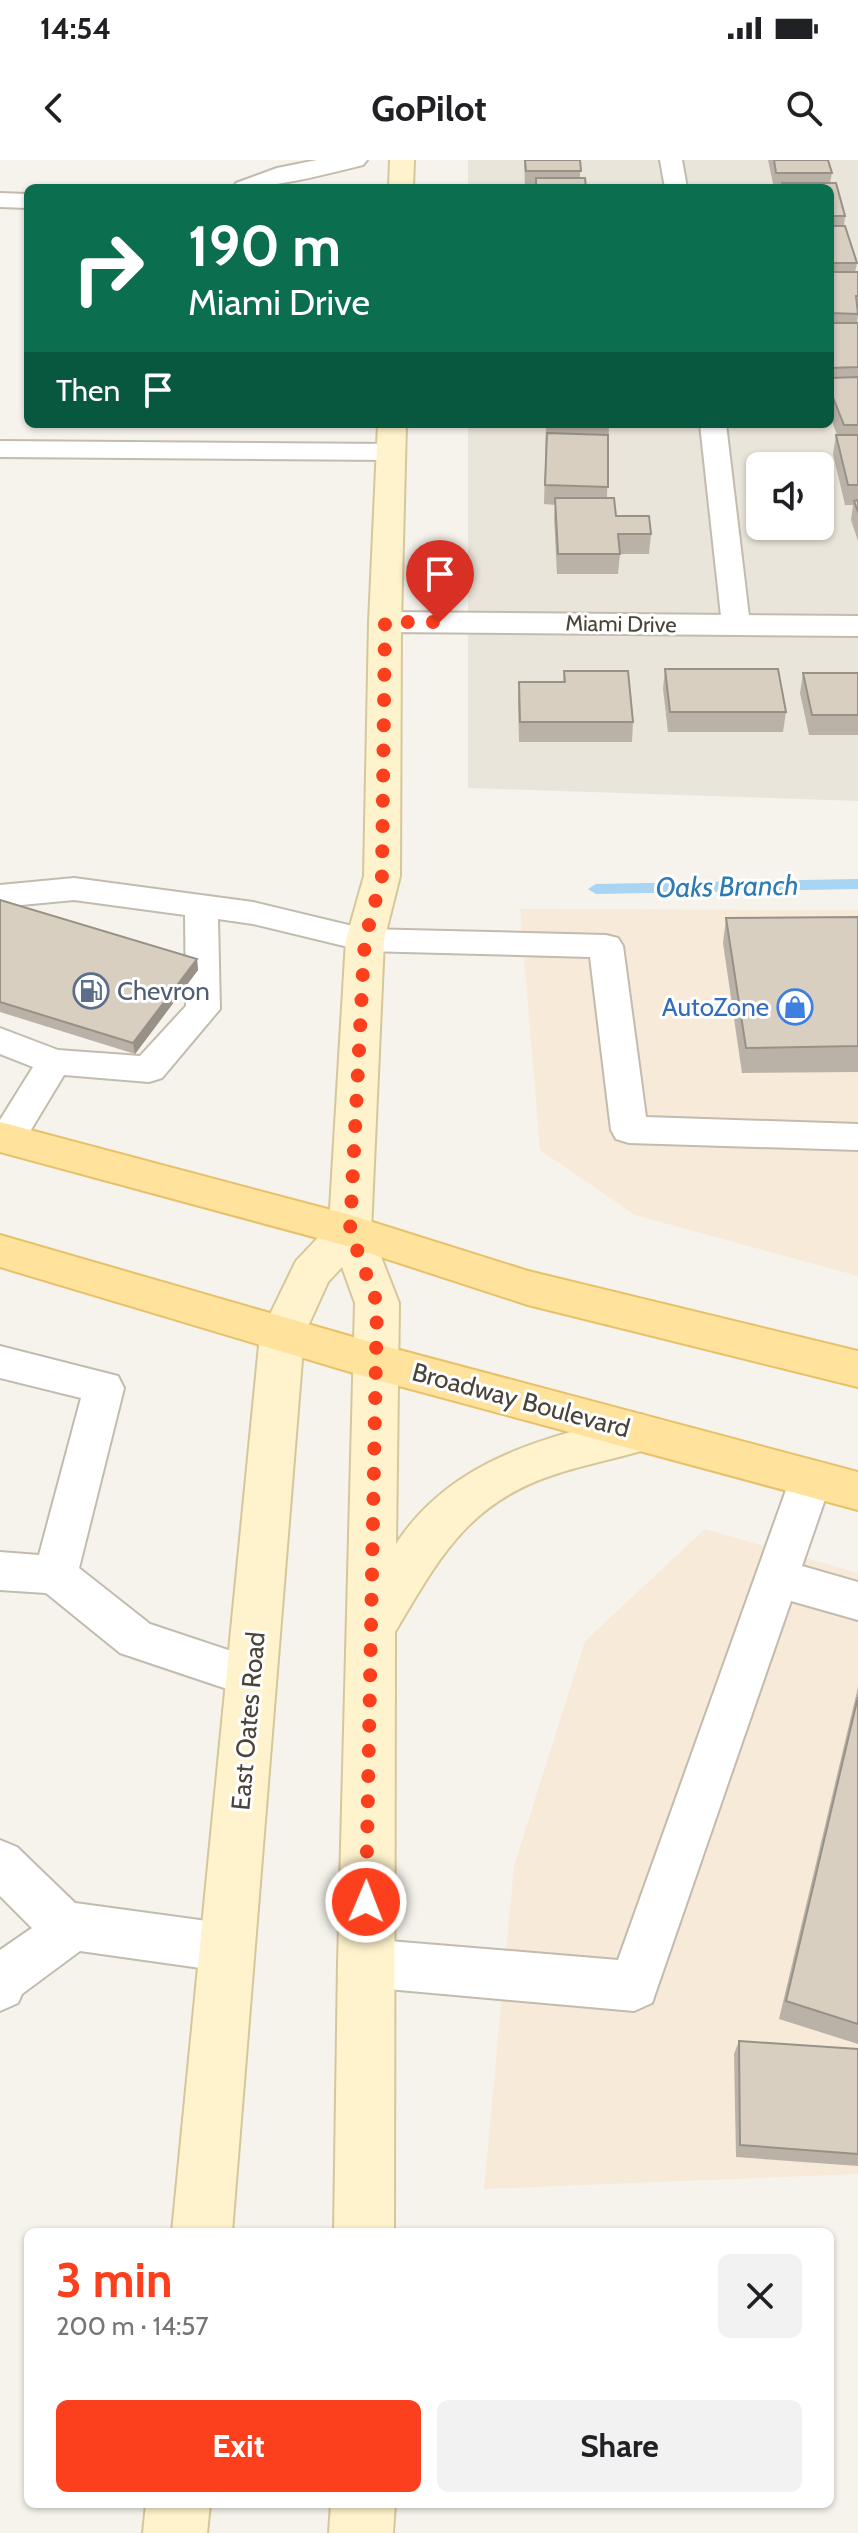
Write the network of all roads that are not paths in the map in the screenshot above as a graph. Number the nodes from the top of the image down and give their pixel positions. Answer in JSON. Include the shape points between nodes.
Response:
{"nodes":[{"id":1,"x":355,"y":160,"type":"edge"},
{"id":2,"x":402,"y":160,"type":"edge"},
{"id":3,"x":671,"y":160,"type":"edge"},
{"id":4,"x":256,"y":184,"type":"edge"},
{"id":5,"x":401,"y":184,"type":"edge"},
{"id":6,"x":675,"y":184,"type":"edge"},
{"id":7,"x":0,"y":200,"type":"edge"},
{"id":8,"x":24,"y":201,"type":"edge"},
{"id":9,"x":713,"y":428,"type":"edge"},
{"id":10,"x":392,"y":438,"type":"edge"},
{"id":11,"x":0,"y":449,"type":"edge"},
{"id":12,"x":385,"y":622,"type":"junction"},
{"id":13,"x":736,"y":625,"type":"junction"},
{"id":14,"x":858,"y":626,"type":"edge"},
{"id":15,"x":0,"y":896,"type":"edge"},
{"id":16,"x":201,"y":906,"type":"junction"},
{"id":17,"x":365,"y":940,"type":"junction"},
{"id":18,"x":0,"y":1040,"type":"edge"},
{"id":19,"x":54,"y":1062,"type":"junction"},
{"id":20,"x":858,"y":1137,"type":"edge"},
{"id":21,"x":3,"y":1138,"type":"edge"},
{"id":22,"x":350,"y":1231,"type":"junction"},
{"id":23,"x":0,"y":1251,"type":"edge"},
{"id":24,"x":282,"y":1335,"type":"junction"},
{"id":25,"x":0,"y":1362,"type":"edge"},
{"id":26,"x":377,"y":1362,"type":"junction"},
{"id":27,"x":858,"y":1369,"type":"edge"},
{"id":28,"x":641,"y":1433,"type":"junction"},
{"id":29,"x":811,"y":1479,"type":"junction"},
{"id":30,"x":858,"y":1491,"type":"edge"},
{"id":31,"x":0,"y":1571,"type":"edge"},
{"id":32,"x":55,"y":1575,"type":"junction"},
{"id":33,"x":777,"y":1578,"type":"junction"},
{"id":34,"x":858,"y":1601,"type":"edge"},
{"id":35,"x":371,"y":1629,"type":"junction"},
{"id":36,"x":251,"y":1677,"type":"junction"},
{"id":37,"x":0,"y":1863,"type":"edge"},
{"id":38,"x":73,"y":1927,"type":"junction"},
{"id":39,"x":229,"y":1948,"type":"junction"},
{"id":40,"x":365,"y":1963,"type":"junction"},
{"id":41,"x":0,"y":1986,"type":"edge"},
{"id":42,"x":202,"y":2228,"type":"edge"},
{"id":43,"x":364,"y":2228,"type":"edge"},
{"id":44,"x":178,"y":2508,"type":"edge"},
{"id":45,"x":363,"y":2508,"type":"edge"},
{"id":46,"x":175,"y":2533,"type":"edge"},
{"id":47,"x":361,"y":2533,"type":"edge"}],
"edges":[{"from":1,"to":4,"type":"street"},
{"from":2,"to":5,"type":"main road"},
{"from":3,"to":6,"type":"lane"},
{"from":7,"to":8,"type":"street"},
{"from":9,"to":13,"type":"lane"},
{"from":10,"to":11,"type":"lane"},
{"from":10,"to":12,"type":"main road"},
{"from":12,"to":13,"type":"street","name":"Miami Drive"},
{"from":12,"to":17,"type":"main road","via":[[382,876]]},
{"from":13,"to":14,"type":"street","name":"Miami Drive"},
{"from":15,"to":16,"type":"lane","via":[[74,889]]},
{"from":16,"to":17,"type":"lane"},
{"from":16,"to":19,"type":"lane","via":[[203,1009],[149,1069]]},
{"from":17,"to":20,"type":"lane","via":[[606,946],[629,1130]]},
{"from":17,"to":22,"type":"main road"},
{"from":18,"to":19,"type":"lane"},
{"from":19,"to":21,"type":"lane"},
{"from":21,"to":22,"type":"main road"},
{"from":22,"to":24,"type":"main road","name":"East Oates Road","via":[[311,1273]]},
{"from":22,"to":26,"type":"main road","via":[[377,1303]]},
{"from":22,"to":27,"type":"main road","via":[[528,1288]]},
{"from":23,"to":24,"type":"main road","name":"Broadway Boulevard"},
{"from":24,"to":26,"type":"main road","name":"Broadway Boulevard"},
{"from":24,"to":36,"type":"main road","name":"East Oates Road"},
{"from":25,"to":32,"type":"lane","via":[[104,1388]]},
{"from":26,"to":28,"type":"main road","name":"Broadway Boulevard"},
{"from":26,"to":35,"type":"main road"},
{"from":28,"to":29,"type":"main road","name":"Broadway Boulevard"},
{"from":28,"to":35,"type":"main road","via":[[523,1464],[487,1483],[437,1526]]},
{"from":29,"to":30,"type":"main road","name":"Broadway Boulevard"},
{"from":29,"to":33,"type":"lane"},
{"from":31,"to":32,"type":"lane"},
{"from":32,"to":36,"type":"lane","via":[[136,1639]]},
{"from":33,"to":34,"type":"lane"},
{"from":33,"to":40,"type":"lane","via":[[634,1986]]},
{"from":35,"to":40,"type":"main road"},
{"from":36,"to":39,"type":"main road","name":"East Oates Road"},
{"from":37,"to":38,"type":"lane","via":[[63,1925]]},
{"from":38,"to":39,"type":"lane"},
{"from":38,"to":41,"type":"lane","via":[[4,1977]]},
{"from":39,"to":42,"type":"main road","name":"East Oates Road"},
{"from":40,"to":43,"type":"main road"},
{"from":44,"to":46,"type":"main road"},
{"from":45,"to":47,"type":"main road"}]}
